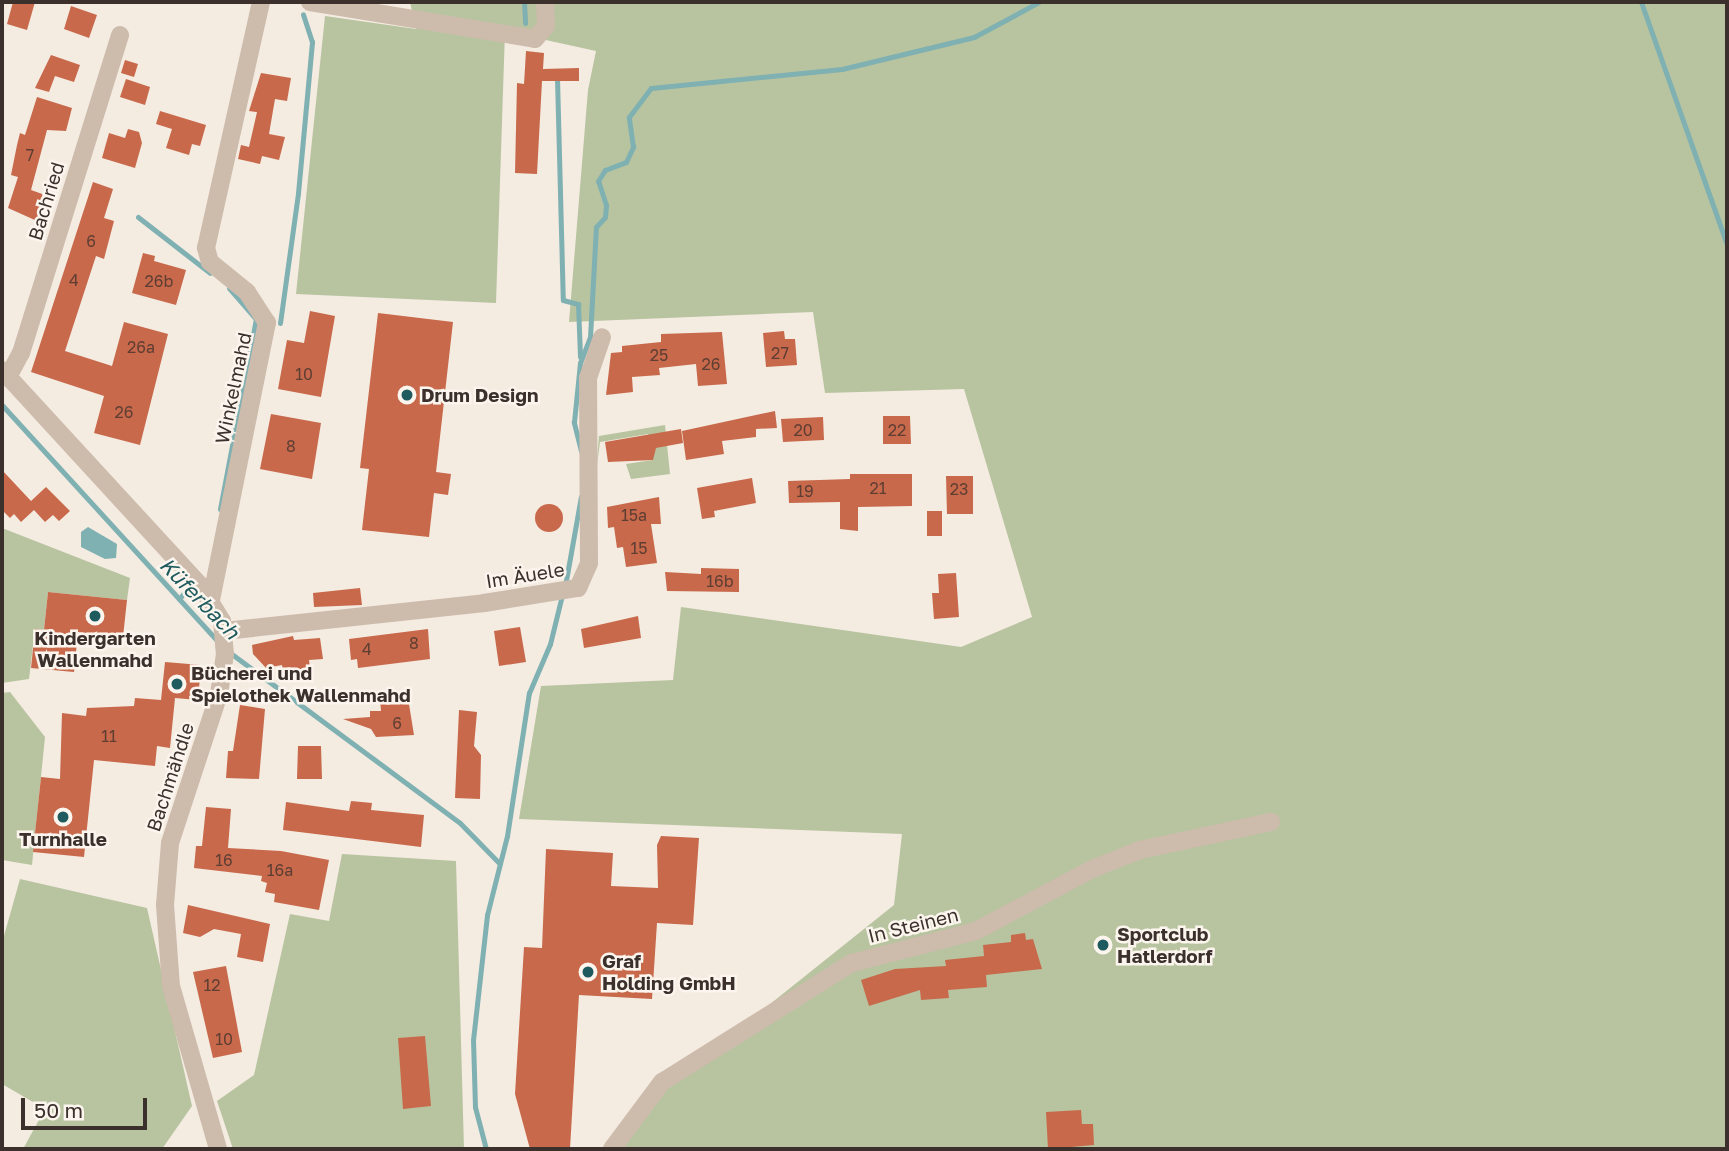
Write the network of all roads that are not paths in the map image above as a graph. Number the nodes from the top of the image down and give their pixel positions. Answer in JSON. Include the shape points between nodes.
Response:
{"nodes":[{"id":1,"x":261,"y":2,"type":"edge"},
{"id":2,"x":310,"y":2,"type":"edge"},
{"id":3,"x":545,"y":2,"type":"edge"},
{"id":4,"x":120,"y":36,"type":"dead end"},
{"id":5,"x":601,"y":337,"type":"dead end"},
{"id":6,"x":5,"y":374,"type":"edge"},
{"id":7,"x":211,"y":600,"type":"junction"},
{"id":8,"x":225,"y":641,"type":"junction"},
{"id":9,"x":1271,"y":822,"type":"dead end"},
{"id":10,"x":218,"y":1149,"type":"edge"},
{"id":11,"x":612,"y":1149,"type":"edge"}],
"edges":[{"from":1,"to":7,"type":"street","name":"Winkelmahd","via":[[206,248],[210,262],[247,292],[267,323]]},
{"from":2,"to":3,"type":"street","via":[[535,38],[546,26]]},
{"from":4,"to":6,"type":"street","name":"Bachried","via":[[21,353]]},
{"from":5,"to":8,"type":"street","name":"Im Äuele","via":[[588,378],[589,563],[585,579],[572,590]]},
{"from":6,"to":7,"type":"street"},
{"from":7,"to":8,"type":"street"},
{"from":8,"to":10,"type":"street","name":"Bachmähdle","via":[[219,694],[170,843],[164,905],[171,986]]},
{"from":9,"to":11,"type":"street","name":"In Steinen","via":[[1140,850],[1091,869],[976,931],[852,962],[662,1082]]}]}
